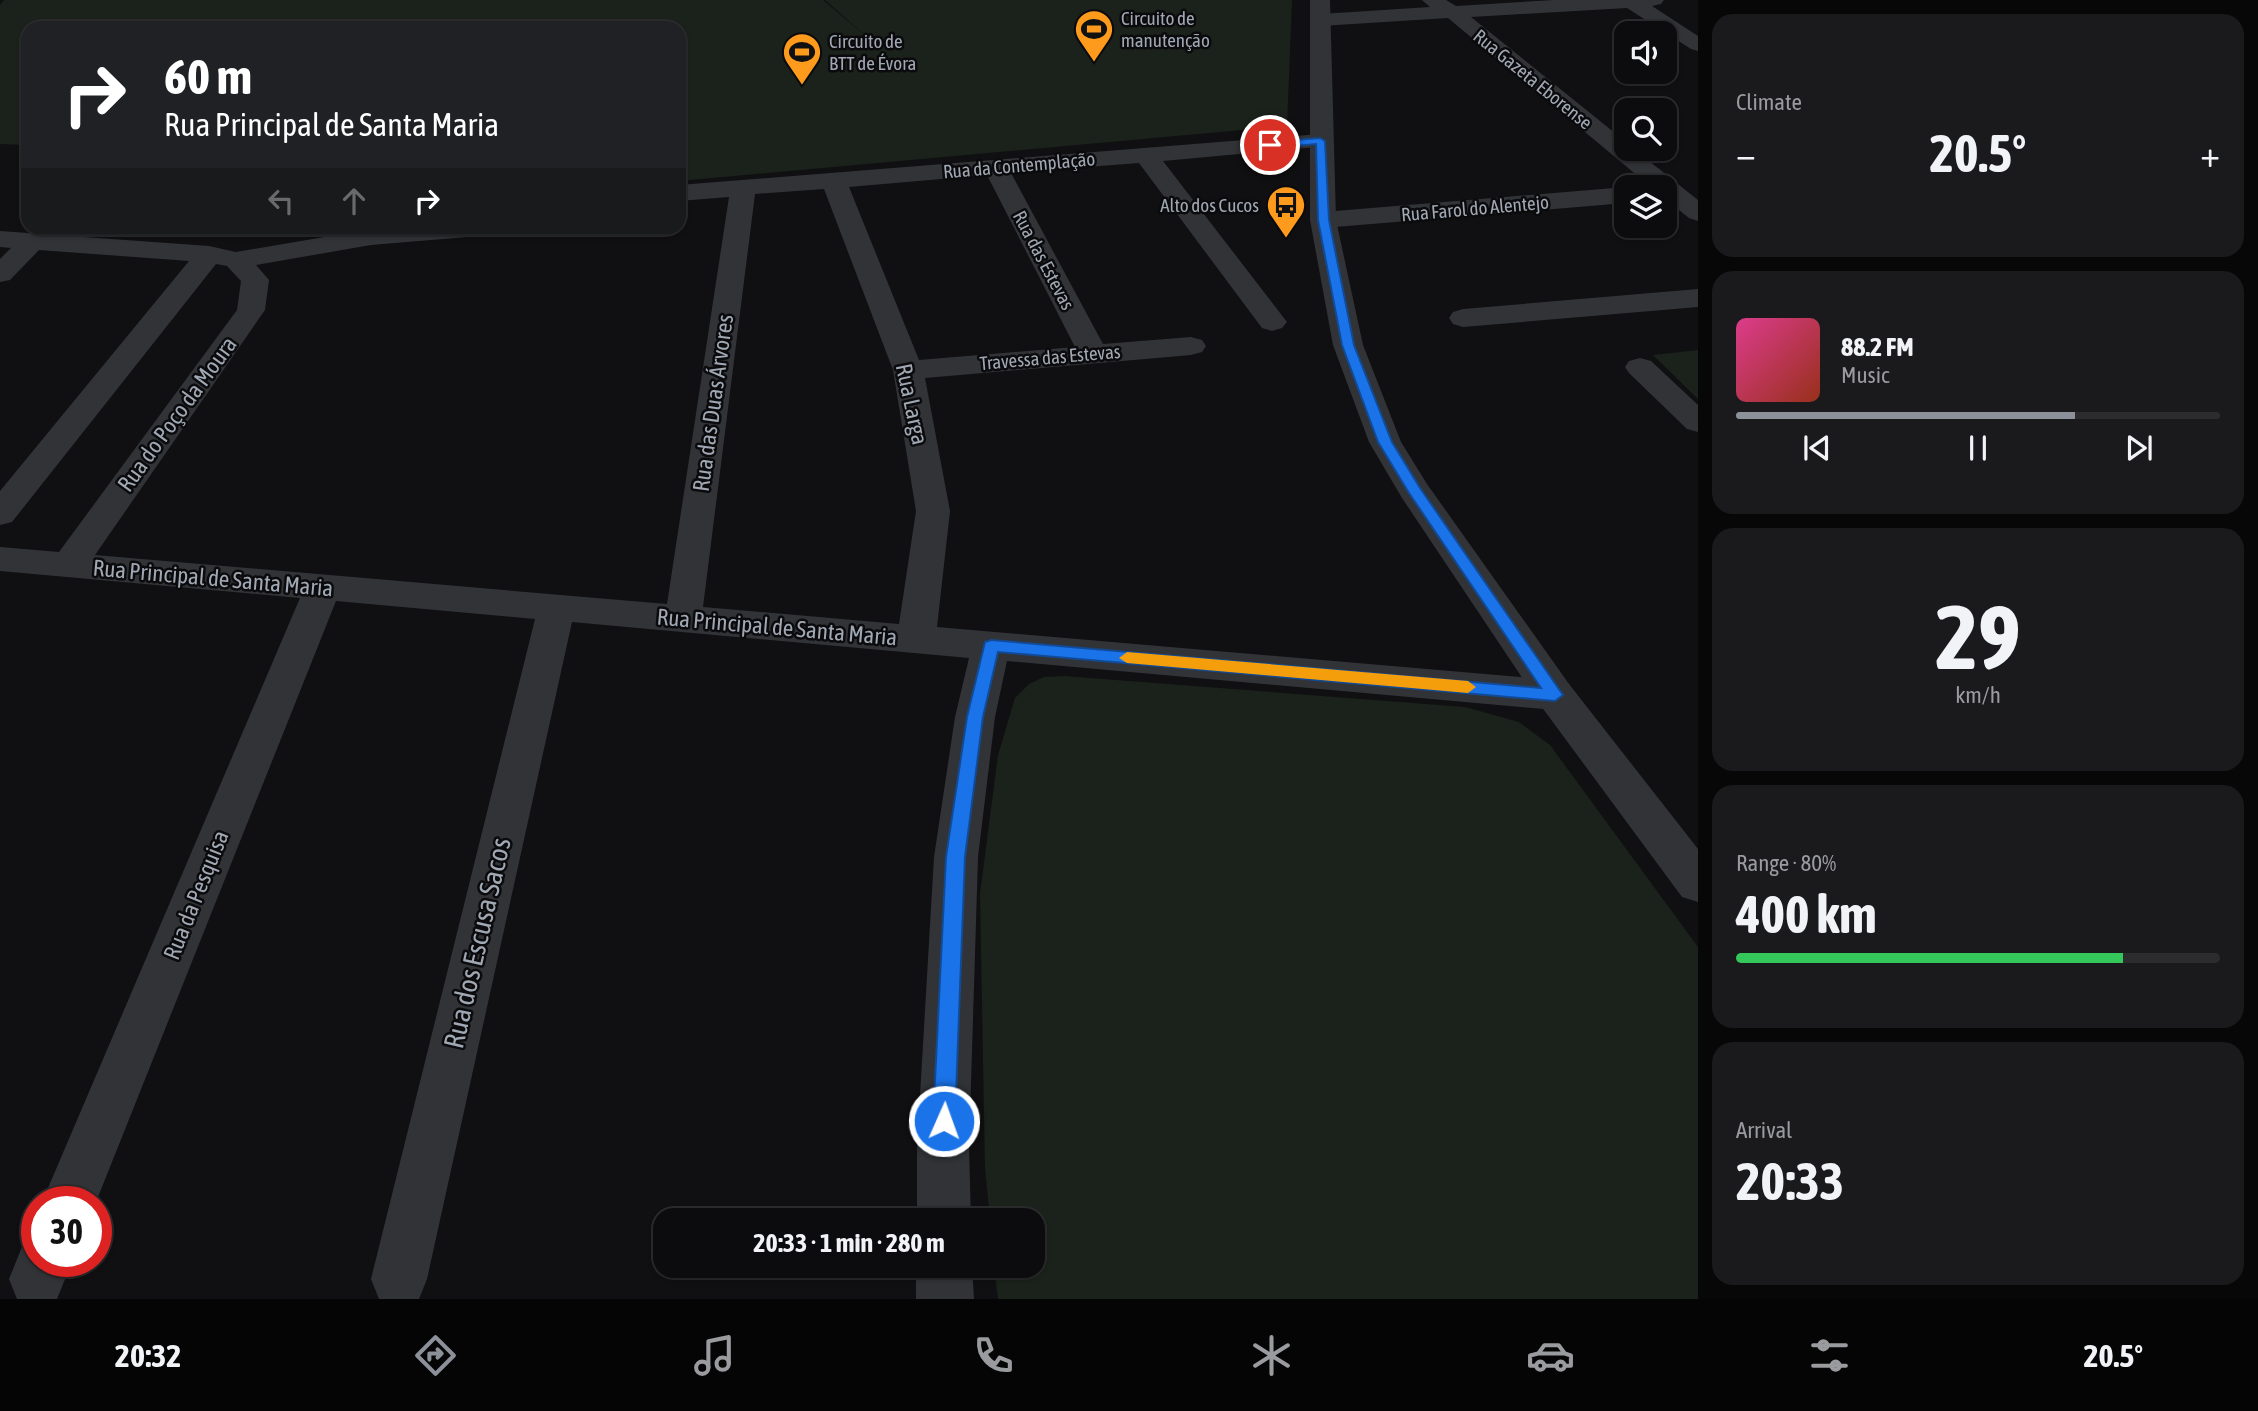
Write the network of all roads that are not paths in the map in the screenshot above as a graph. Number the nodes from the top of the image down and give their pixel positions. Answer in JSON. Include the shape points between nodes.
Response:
{"nodes":[{"id":1,"x":1654,"y":0,"type":"edge"},
{"id":2,"x":1630,"y":1,"type":"edge"},
{"id":3,"x":1442,"y":6,"type":"edge"},
{"id":4,"x":1320,"y":10,"type":"edge"},
{"id":5,"x":1698,"y":45,"type":"edge"},
{"id":6,"x":1320,"y":141,"type":"junction"},
{"id":7,"x":1146,"y":155,"type":"junction"},
{"id":8,"x":995,"y":166,"type":"junction"},
{"id":9,"x":1647,"y":175,"type":"edge"},
{"id":10,"x":833,"y":179,"type":"junction"},
{"id":11,"x":730,"y":187,"type":"junction"},
{"id":12,"x":1698,"y":190,"type":"edge"},
{"id":13,"x":1677,"y":191,"type":"edge"},
{"id":14,"x":686,"y":192,"type":"edge"},
{"id":15,"x":1614,"y":196,"type":"edge"},
{"id":16,"x":1677,"y":198,"type":"edge"},
{"id":17,"x":1698,"y":213,"type":"edge"},
{"id":18,"x":1323,"y":220,"type":"junction"},
{"id":19,"x":395,"y":235,"type":"edge"},
{"id":20,"x":0,"y":239,"type":"edge"},
{"id":21,"x":33,"y":242,"type":"junction"},
{"id":22,"x":223,"y":257,"type":"junction"},
{"id":23,"x":0,"y":274,"type":"edge"},
{"id":24,"x":1698,"y":298,"type":"edge"},
{"id":25,"x":1463,"y":318,"type":"dead end"},
{"id":26,"x":1272,"y":322,"type":"dead end"},
{"id":27,"x":1192,"y":346,"type":"dead end"},
{"id":28,"x":1093,"y":353,"type":"junction"},
{"id":29,"x":1640,"y":367,"type":"dead end"},
{"id":30,"x":908,"y":370,"type":"junction"},
{"id":31,"x":1698,"y":422,"type":"edge"},
{"id":32,"x":0,"y":514,"type":"edge"},
{"id":33,"x":0,"y":559,"type":"edge"},
{"id":34,"x":69,"y":565,"type":"junction"},
{"id":35,"x":323,"y":587,"type":"junction"},
{"id":36,"x":556,"y":608,"type":"junction"},
{"id":37,"x":683,"y":619,"type":"junction"},
{"id":38,"x":916,"y":639,"type":"junction"},
{"id":39,"x":991,"y":646,"type":"junction"},
{"id":40,"x":1555,"y":695,"type":"junction"},
{"id":41,"x":1698,"y":883,"type":"edge"},
{"id":42,"x":76,"y":1186,"type":"edge"},
{"id":43,"x":944,"y":1208,"type":"edge"},
{"id":44,"x":944,"y":1278,"type":"edge"},
{"id":45,"x":399,"y":1279,"type":"dead end"},
{"id":46,"x":945,"y":1299,"type":"edge"}],
"edges":[{"from":1,"to":2,"type":"street"},
{"from":2,"to":3,"type":"street"},
{"from":2,"to":5,"type":"street"},
{"from":3,"to":4,"type":"street"},
{"from":3,"to":9,"type":"street","name":"Rua Gazeta Eborense"},
{"from":4,"to":6,"type":"street"},
{"from":6,"to":7,"type":"street","name":"Rua da Contemplação"},
{"from":6,"to":18,"type":"street"},
{"from":7,"to":8,"type":"street","name":"Rua da Contemplação"},
{"from":7,"to":26,"type":"street"},
{"from":8,"to":10,"type":"street","name":"Rua da Contemplação"},
{"from":8,"to":28,"type":"street","name":"Rua das Estevas"},
{"from":10,"to":11,"type":"street","name":"Rua da Contemplação"},
{"from":10,"to":30,"type":"street","name":"Rua Larga"},
{"from":11,"to":14,"type":"street","name":"Rua da Contemplação"},
{"from":11,"to":37,"type":"street","name":"Rua das Duas Árvores"},
{"from":12,"to":13,"type":"street"},
{"from":15,"to":18,"type":"street","name":"Rua Farol do Alentejo"},
{"from":16,"to":17,"type":"street","name":"Rua Gazeta Eborense"},
{"from":18,"to":40,"type":"street","via":[[1348,345],[1385,442]]},
{"from":19,"to":22,"type":"street"},
{"from":20,"to":21,"type":"street"},
{"from":21,"to":22,"type":"street"},
{"from":21,"to":23,"type":"street"},
{"from":22,"to":32,"type":"street"},
{"from":22,"to":34,"type":"street","name":"Rua do Poço da Moura","via":[[255,280],[251,310]]},
{"from":24,"to":25,"type":"street"},
{"from":27,"to":28,"type":"street","name":"Travessa das Estevas"},
{"from":28,"to":30,"type":"street","name":"Travessa das Estevas"},
{"from":29,"to":31,"type":"street"},
{"from":30,"to":38,"type":"street","name":"Rua Larga","via":[[933,511]]},
{"from":33,"to":34,"type":"street","name":"Rua Principal de Santa Maria"},
{"from":34,"to":35,"type":"street","name":"Rua Principal de Santa Maria"},
{"from":35,"to":36,"type":"street","name":"Rua Principal de Santa Maria"},
{"from":35,"to":42,"type":"street","name":"Rua da Pesquisa"},
{"from":36,"to":37,"type":"street","name":"Rua Principal de Santa Maria"},
{"from":36,"to":45,"type":"street","name":"Rua dos Escusa Sacos"},
{"from":37,"to":38,"type":"street","name":"Rua Principal de Santa Maria"},
{"from":38,"to":39,"type":"street","name":"Rua Principal de Santa Maria"},
{"from":39,"to":40,"type":"street","name":"Rua Principal de Santa Maria"},
{"from":39,"to":43,"type":"street","via":[[975,717],[956,857]]},
{"from":40,"to":41,"type":"street"},
{"from":44,"to":46,"type":"street"}]}
